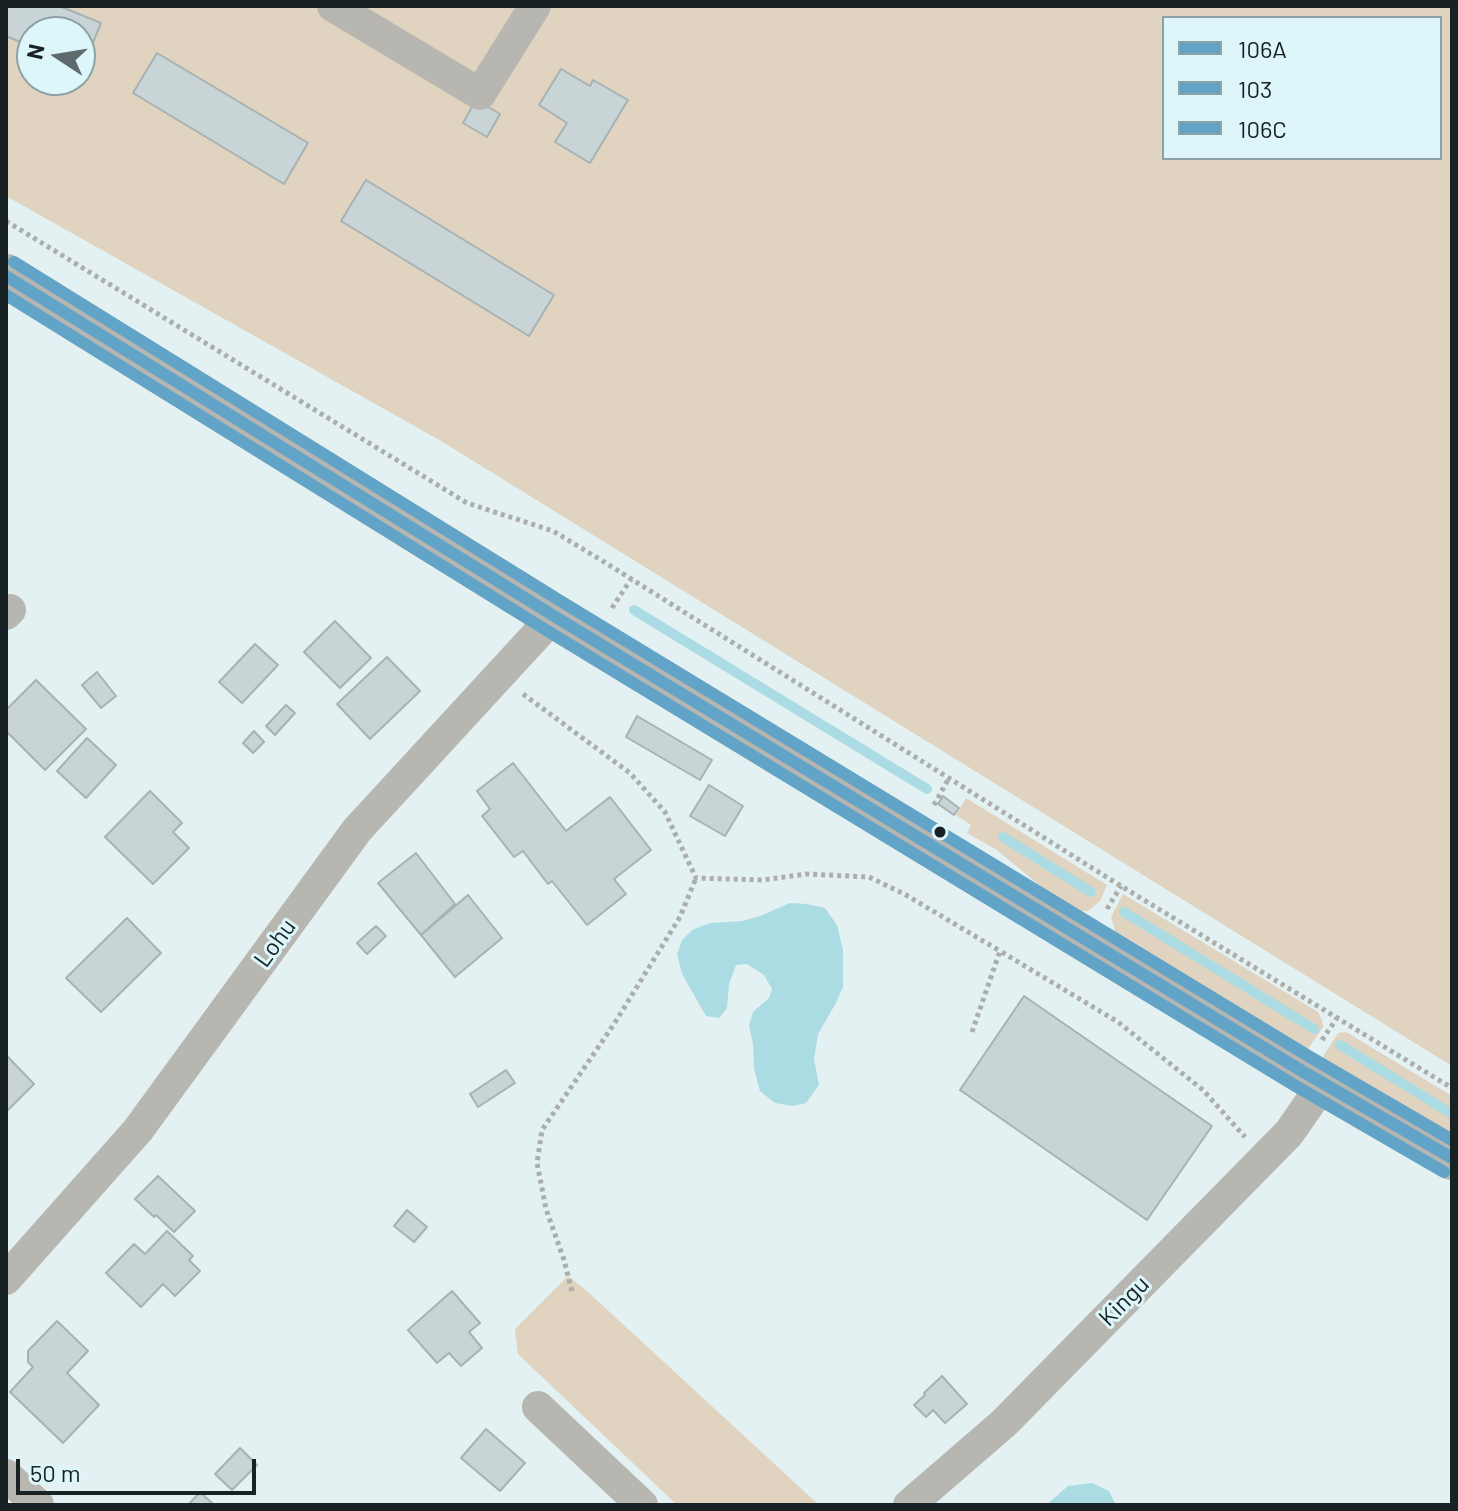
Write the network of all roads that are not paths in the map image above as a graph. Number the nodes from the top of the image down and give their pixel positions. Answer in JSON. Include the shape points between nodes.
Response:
{"nodes":[{"id":1,"x":333,"y":6,"type":"edge"},
{"id":2,"x":535,"y":6,"type":"edge"},
{"id":3,"x":6,"y":276,"type":"edge"},
{"id":4,"x":554,"y":616,"type":"junction"},
{"id":5,"x":1323,"y":1084,"type":"junction"},
{"id":6,"x":1452,"y":1158,"type":"edge"},
{"id":7,"x":6,"y":1279,"type":"edge"},
{"id":8,"x":538,"y":1407,"type":"dead end"},
{"id":9,"x":6,"y":1475,"type":"edge"},
{"id":10,"x":38,"y":1505,"type":"edge"},
{"id":11,"x":642,"y":1505,"type":"edge"},
{"id":12,"x":909,"y":1505,"type":"edge"}],
"edges":[{"from":1,"to":2,"type":"street","via":[[480,94]]},
{"from":3,"to":4,"type":"street"},
{"from":4,"to":5,"type":"street"},
{"from":4,"to":7,"type":"street","name":"Lohu","via":[[357,830],[138,1130]]},
{"from":5,"to":6,"type":"street"},
{"from":5,"to":12,"type":"street","name":"Kingu","via":[[1264,1159],[1004,1423]]},
{"from":8,"to":11,"type":"street"},
{"from":9,"to":10,"type":"street"}]}
